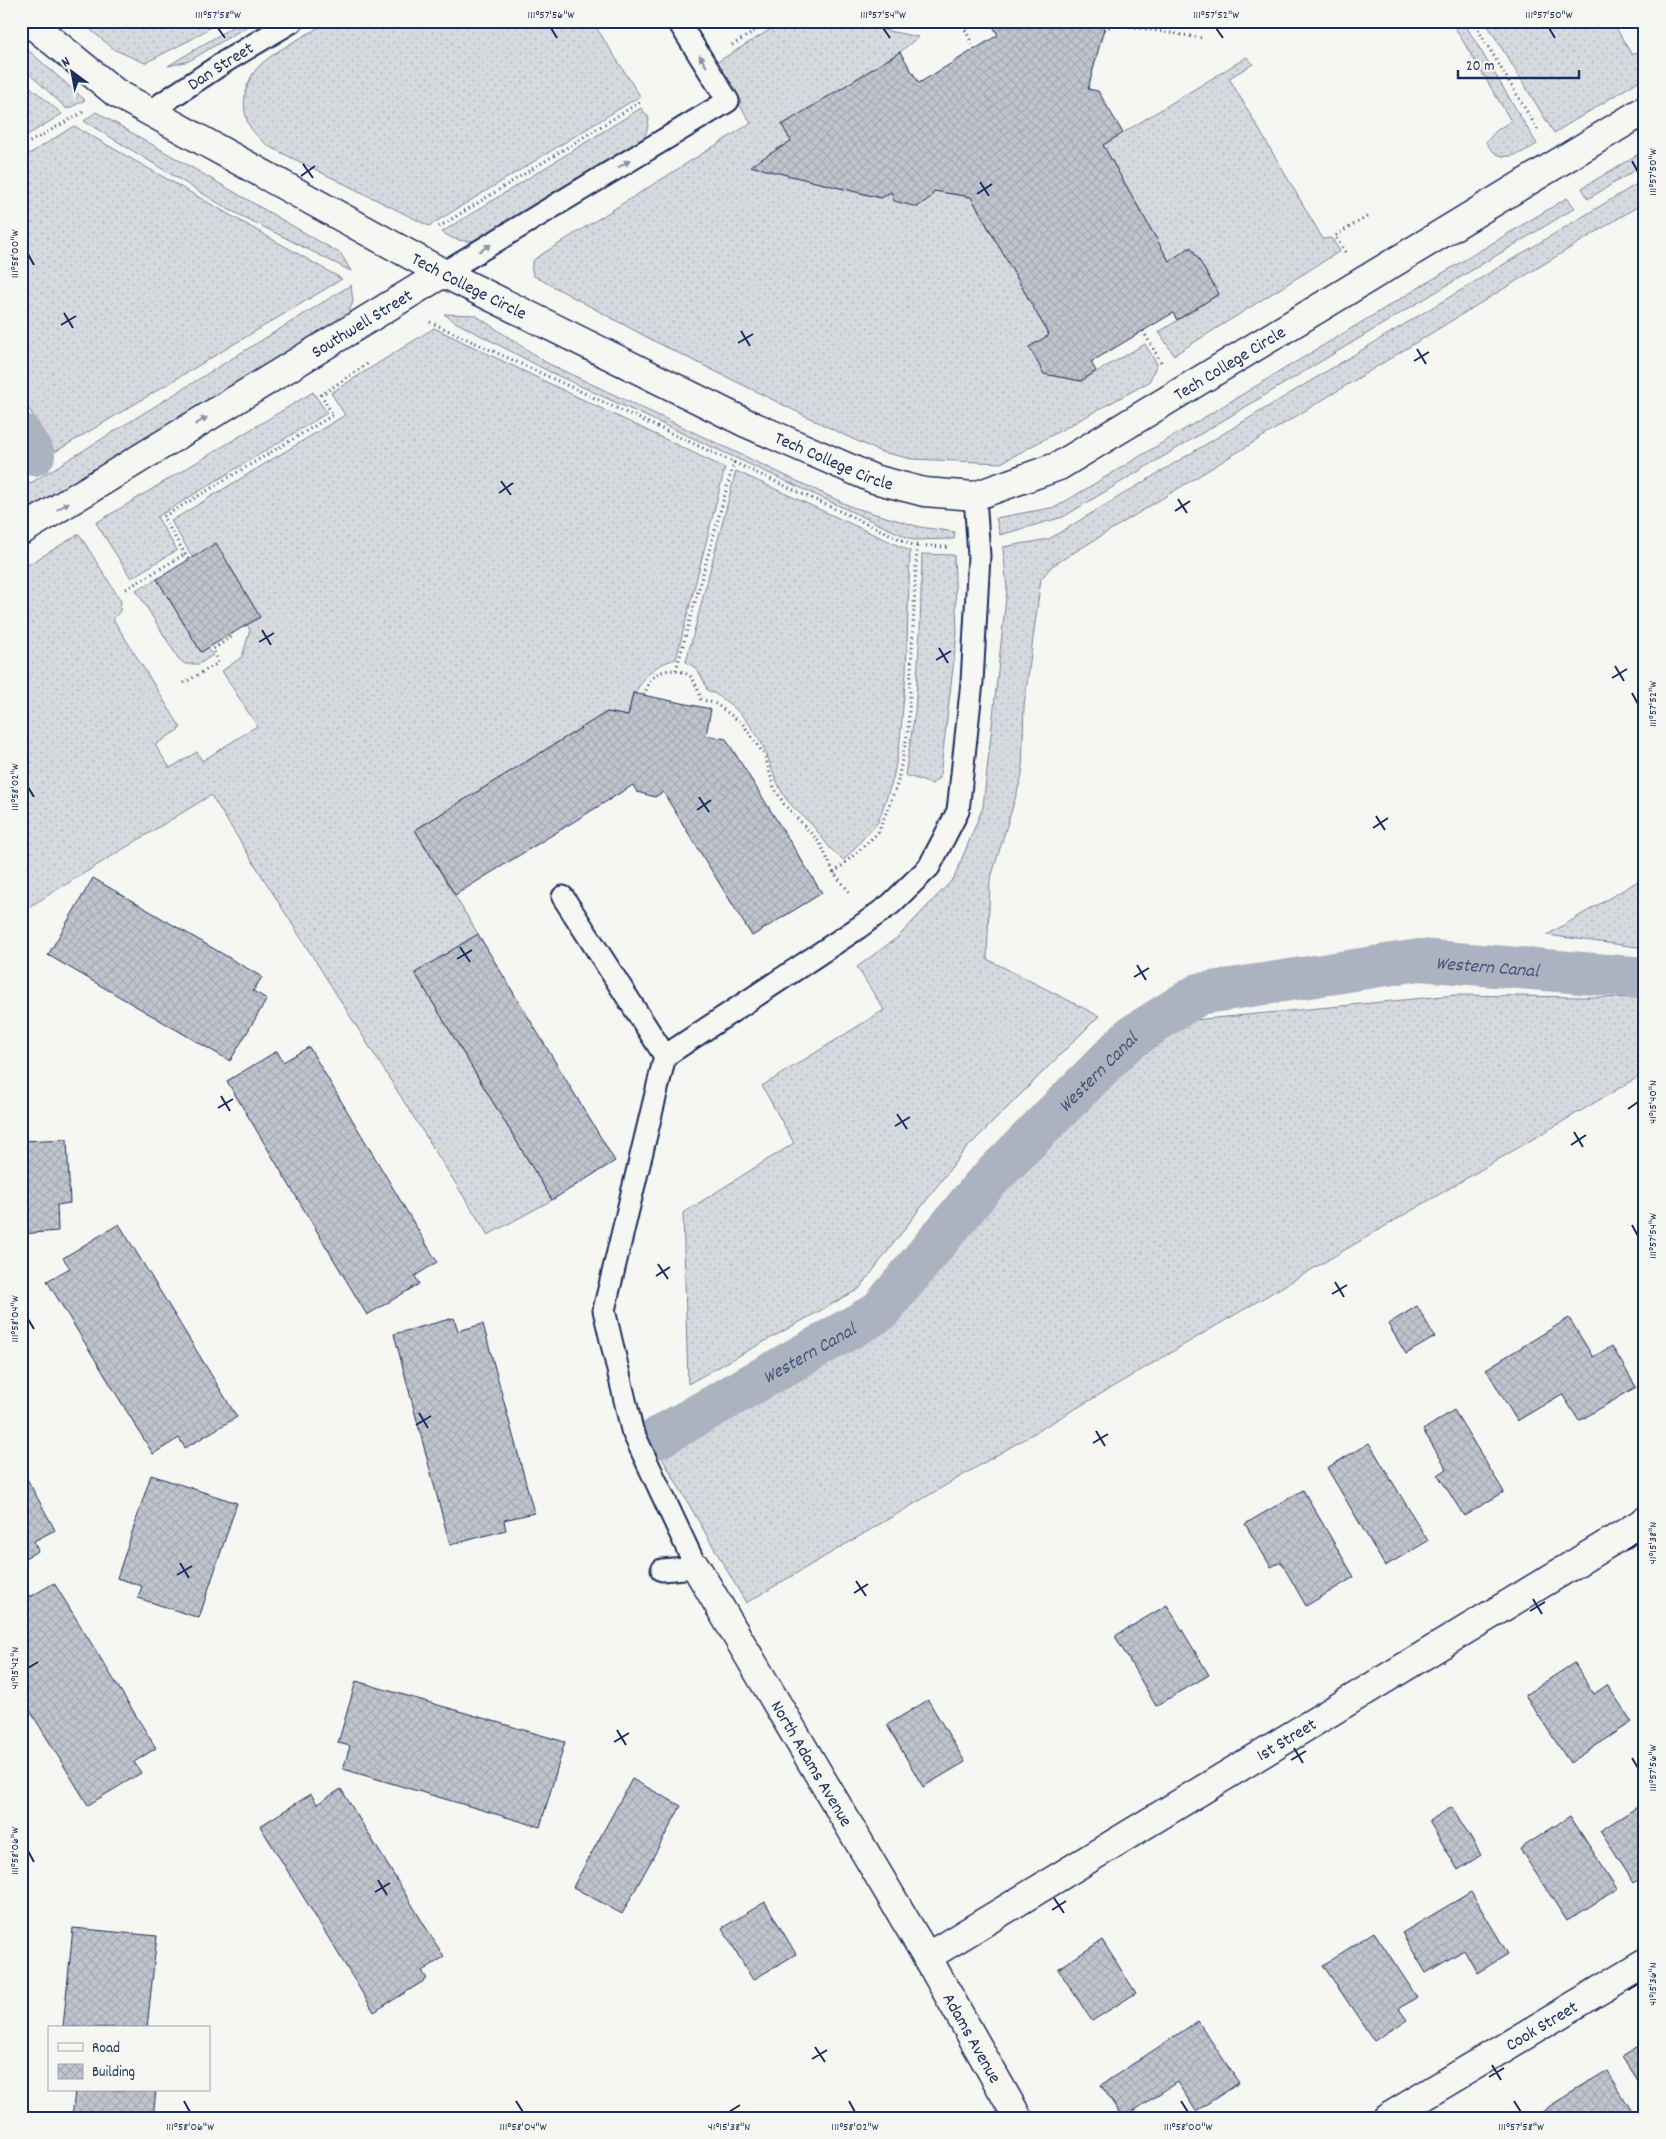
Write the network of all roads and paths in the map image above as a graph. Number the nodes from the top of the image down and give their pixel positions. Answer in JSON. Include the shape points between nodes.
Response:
{"nodes":[{"id":1,"x":28,"y":21,"type":"edge"},
{"id":2,"x":293,"y":21,"type":"edge"},
{"id":3,"x":678,"y":21,"type":"edge"},
{"id":4,"x":772,"y":21,"type":"edge"},
{"id":5,"x":961,"y":21,"type":"edge"},
{"id":6,"x":1119,"y":21,"type":"edge"},
{"id":7,"x":1472,"y":21,"type":"edge"},
{"id":8,"x":1115,"y":23,"type":"edge"},
{"id":9,"x":1104,"y":30,"type":"dead end"},
{"id":10,"x":1202,"y":38,"type":"dead end"},
{"id":11,"x":730,"y":46,"type":"dead end"},
{"id":12,"x":975,"y":50,"type":"dead end"},
{"id":13,"x":640,"y":102,"type":"dead end"},
{"id":14,"x":90,"y":108,"type":"dead end"},
{"id":15,"x":1645,"y":110,"type":"edge"},
{"id":16,"x":149,"y":112,"type":"junction"},
{"id":17,"x":1542,"y":137,"type":"dead end"},
{"id":18,"x":21,"y":147,"type":"edge"},
{"id":19,"x":439,"y":227,"type":"dead end"},
{"id":20,"x":443,"y":273,"type":"junction"},
{"id":21,"x":422,"y":327,"type":"dead end"},
{"id":22,"x":375,"y":358,"type":"dead end"},
{"id":23,"x":734,"y":462,"type":"junction"},
{"id":24,"x":975,"y":496,"type":"junction"},
{"id":25,"x":21,"y":532,"type":"edge"},
{"id":26,"x":917,"y":545,"type":"junction"},
{"id":27,"x":954,"y":547,"type":"dead end"},
{"id":28,"x":185,"y":554,"type":"junction"},
{"id":29,"x":188,"y":559,"type":"dead end"},
{"id":30,"x":126,"y":589,"type":"dead end"},
{"id":31,"x":232,"y":634,"type":"dead end"},
{"id":32,"x":676,"y":670,"type":"junction"},
{"id":33,"x":184,"y":683,"type":"dead end"},
{"id":34,"x":644,"y":695,"type":"dead end"},
{"id":35,"x":563,"y":897,"type":"dead end"},
{"id":36,"x":665,"y":1056,"type":"junction"},
{"id":37,"x":1645,"y":1521,"type":"edge"},
{"id":38,"x":696,"y":1568,"type":"junction"},
{"id":39,"x":662,"y":1570,"type":"dead end"},
{"id":40,"x":927,"y":1957,"type":"junction"},
{"id":41,"x":1645,"y":1963,"type":"edge"},
{"id":42,"x":1018,"y":2118,"type":"edge"},
{"id":43,"x":1387,"y":2118,"type":"edge"}],
"edges":[{"from":1,"to":16,"type":"street","name":"Tech College Circle","via":[[116,93]]},
{"from":2,"to":16,"type":"lane","name":"Dan Street"},
{"from":20,"to":3,"type":"lane","name":"Southwell Street","one_way":true,"via":[[728,101]]},
{"from":4,"to":11,"type":"path"},
{"from":5,"to":12,"type":"path"},
{"from":6,"to":8,"type":"path"},
{"from":7,"to":17,"type":"path"},
{"from":8,"to":9,"type":"path"},
{"from":8,"to":10,"type":"path"},
{"from":13,"to":19,"type":"path"},
{"from":14,"to":18,"type":"path"},
{"from":15,"to":24,"type":"street","name":"Tech College Circle","via":[[1059,466]]},
{"from":16,"to":20,"type":"street","name":"Tech College Circle"},
{"from":20,"to":24,"type":"street","name":"Tech College Circle","via":[[746,423],[874,479],[924,492]]},
{"from":25,"to":20,"type":"street","name":"Southwell Street","one_way":true},
{"from":21,"to":23,"type":"path","via":[[430,322]]},
{"from":22,"to":28,"type":"path","via":[[321,395],[333,415],[162,517]]},
{"from":23,"to":26,"type":"path","via":[[912,546]]},
{"from":23,"to":32,"type":"path"},
{"from":24,"to":36,"type":"lane","via":[[979,556],[972,682],[958,812],[929,867],[891,904],[858,928]]},
{"from":26,"to":27,"type":"path"},
{"from":26,"to":32,"type":"path","via":[[908,731],[897,785],[878,833],[834,873],[820,843],[784,804],[774,787],[765,756],[743,724],[730,712],[701,699],[691,677]]},
{"from":28,"to":29,"type":"path"},
{"from":28,"to":30,"type":"path"},
{"from":31,"to":33,"type":"path","via":[[213,648],[218,663]]},
{"from":32,"to":34,"type":"path","via":[[661,672],[651,680]]},
{"from":35,"to":36,"type":"lane"},
{"from":36,"to":38,"type":"lane","via":[[604,1310],[632,1430]]},
{"from":37,"to":40,"type":"street","name":"1st Street"},
{"from":38,"to":39,"type":"lane"},
{"from":38,"to":40,"type":"street","name":"North Adams Avenue"},
{"from":40,"to":42,"type":"street","name":"Adams Avenue"},
{"from":41,"to":43,"type":"street","name":"Cook Street"}]}
